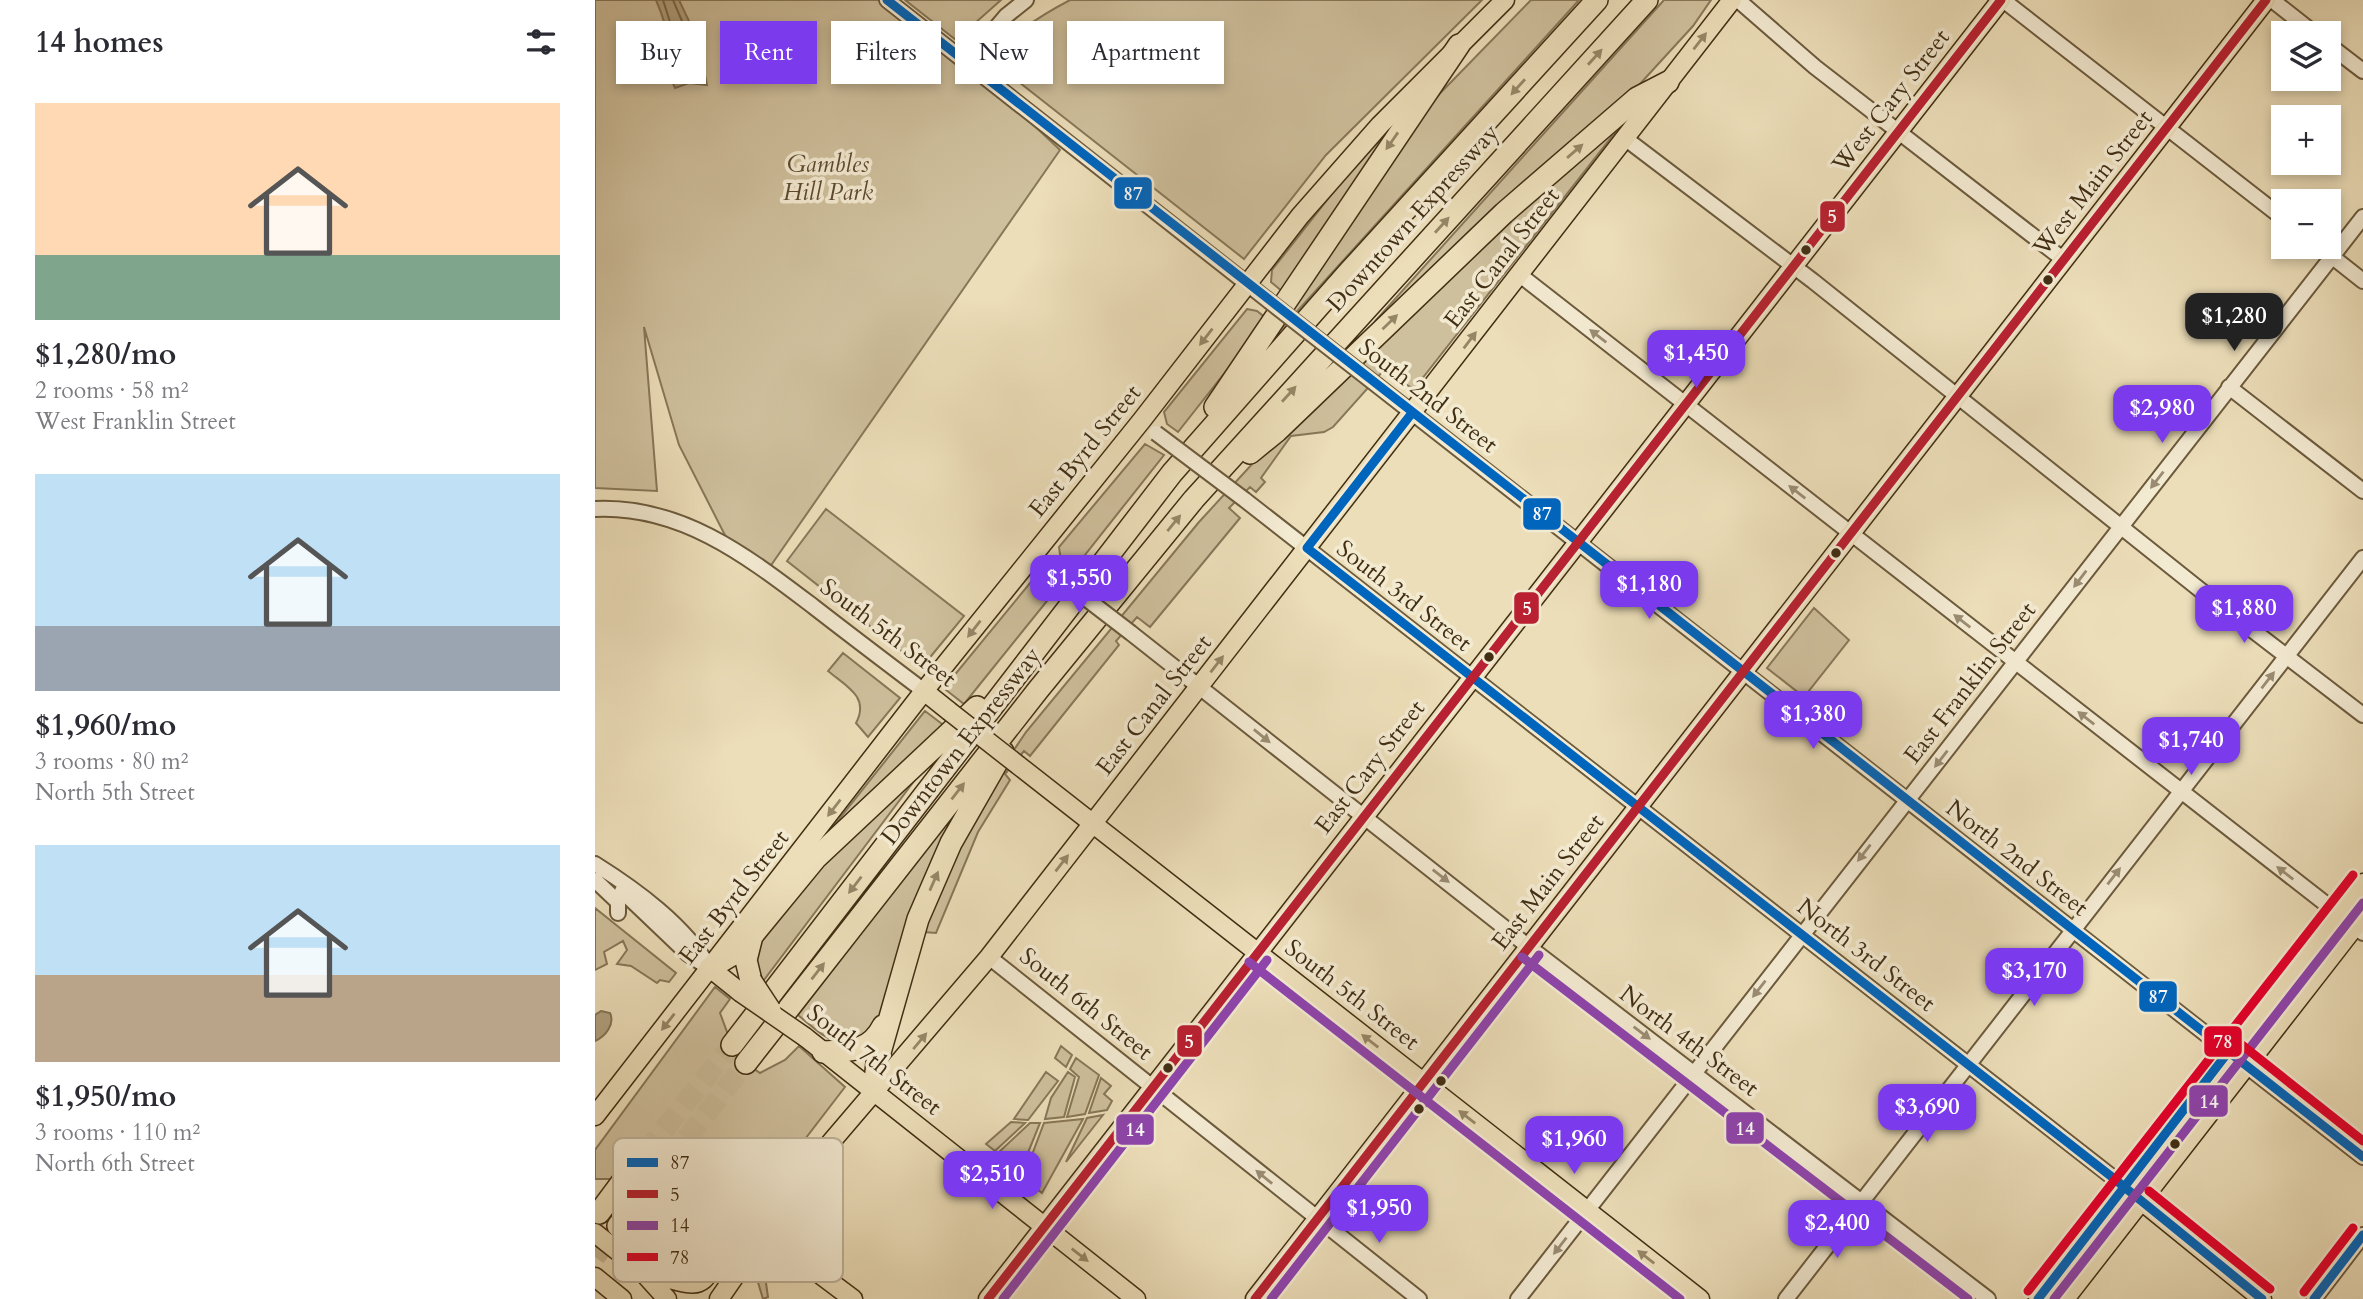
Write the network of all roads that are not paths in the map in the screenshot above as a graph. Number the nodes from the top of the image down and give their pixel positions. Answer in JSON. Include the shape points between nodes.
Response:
{"nodes":[{"id":1,"x":887,"y":0,"type":"edge"},
{"id":2,"x":1026,"y":0,"type":"edge"},
{"id":3,"x":1505,"y":0,"type":"edge"},
{"id":4,"x":1597,"y":0,"type":"edge"},
{"id":5,"x":1647,"y":0,"type":"edge"},
{"id":6,"x":1732,"y":0,"type":"edge"},
{"id":7,"x":1738,"y":0,"type":"edge"},
{"id":8,"x":2002,"y":0,"type":"edge"},
{"id":9,"x":2266,"y":0,"type":"edge"},
{"id":10,"x":2272,"y":0,"type":"edge"},
{"id":11,"x":1002,"y":21,"type":"edge"},
{"id":12,"x":2299,"y":21,"type":"edge"},
{"id":13,"x":1459,"y":45,"type":"junction"},
{"id":14,"x":955,"y":53,"type":"edge"},
{"id":15,"x":2341,"y":54,"type":"edge"},
{"id":16,"x":2363,"y":71,"type":"edge"},
{"id":17,"x":1668,"y":82,"type":"junction"},
{"id":18,"x":995,"y":84,"type":"edge"},
{"id":19,"x":2167,"y":128,"type":"junction"},
{"id":20,"x":1898,"y":131,"type":"junction"},
{"id":21,"x":1626,"y":139,"type":"junction"},
{"id":22,"x":2271,"y":209,"type":"edge"},
{"id":23,"x":2363,"y":217,"type":"edge"},
{"id":24,"x":2341,"y":238,"type":"edge"},
{"id":25,"x":2321,"y":259,"type":"edge"},
{"id":26,"x":2335,"y":259,"type":"edge"},
{"id":27,"x":2064,"y":260,"type":"junction"},
{"id":28,"x":1793,"y":266,"type":"junction"},
{"id":29,"x":1520,"y":275,"type":"junction"},
{"id":30,"x":2363,"y":281,"type":"edge"},
{"id":31,"x":1248,"y":283,"type":"junction"},
{"id":32,"x":2229,"y":387,"type":"junction"},
{"id":33,"x":1958,"y":396,"type":"junction"},
{"id":34,"x":1685,"y":404,"type":"junction"},
{"id":35,"x":1412,"y":413,"type":"junction"},
{"id":36,"x":1142,"y":420,"type":"junction"},
{"id":37,"x":1172,"y":473,"type":"junction"},
{"id":38,"x":2363,"y":491,"type":"edge"},
{"id":39,"x":1194,"y":499,"type":"junction"},
{"id":40,"x":595,"y":509,"type":"edge"},
{"id":41,"x":2122,"y":525,"type":"junction"},
{"id":42,"x":1851,"y":534,"type":"junction"},
{"id":43,"x":1577,"y":542,"type":"junction"},
{"id":44,"x":1307,"y":548,"type":"junction"},
{"id":45,"x":1031,"y":556,"type":"junction"},
{"id":46,"x":2363,"y":558,"type":"edge"},
{"id":47,"x":1032,"y":656,"type":"junction"},
{"id":48,"x":2287,"y":656,"type":"junction"},
{"id":49,"x":2016,"y":663,"type":"junction"},
{"id":50,"x":1742,"y":673,"type":"junction"},
{"id":51,"x":1471,"y":677,"type":"junction"},
{"id":52,"x":1200,"y":686,"type":"junction"},
{"id":53,"x":1038,"y":690,"type":"junction"},
{"id":54,"x":924,"y":691,"type":"junction"},
{"id":55,"x":2363,"y":715,"type":"edge"},
{"id":56,"x":2181,"y":791,"type":"junction"},
{"id":57,"x":1906,"y":800,"type":"junction"},
{"id":58,"x":1637,"y":808,"type":"junction"},
{"id":59,"x":1363,"y":816,"type":"junction"},
{"id":60,"x":1093,"y":824,"type":"junction"},
{"id":61,"x":595,"y":864,"type":"edge"},
{"id":62,"x":595,"y":880,"type":"edge"},
{"id":63,"x":2363,"y":883,"type":"edge"},
{"id":64,"x":618,"y":914,"type":"dead end"},
{"id":65,"x":2339,"y":915,"type":"junction"},
{"id":66,"x":2360,"y":925,"type":"edge"},
{"id":67,"x":2073,"y":930,"type":"junction"},
{"id":68,"x":1801,"y":935,"type":"junction"},
{"id":69,"x":752,"y":936,"type":"junction"},
{"id":70,"x":1529,"y":947,"type":"junction"},
{"id":71,"x":1257,"y":952,"type":"junction"},
{"id":72,"x":989,"y":957,"type":"junction"},
{"id":73,"x":710,"y":968,"type":"junction"},
{"id":74,"x":745,"y":986,"type":"junction"},
{"id":75,"x":893,"y":1005,"type":"junction"},
{"id":76,"x":769,"y":1010,"type":"joint"},
{"id":77,"x":732,"y":1045,"type":"tunnel mouth"},
{"id":78,"x":2229,"y":1051,"type":"junction"},
{"id":79,"x":823,"y":1052,"type":"junction"},
{"id":80,"x":746,"y":1063,"type":"tunnel mouth"},
{"id":81,"x":1968,"y":1065,"type":"junction"},
{"id":82,"x":2247,"y":1065,"type":"junction"},
{"id":83,"x":1693,"y":1072,"type":"junction"},
{"id":84,"x":1424,"y":1083,"type":"junction"},
{"id":85,"x":1152,"y":1087,"type":"junction"},
{"id":86,"x":874,"y":1090,"type":"junction"},
{"id":87,"x":595,"y":1116,"type":"edge"},
{"id":88,"x":834,"y":1138,"type":"edge"},
{"id":89,"x":2363,"y":1157,"type":"edge"},
{"id":90,"x":2125,"y":1187,"type":"junction"},
{"id":91,"x":613,"y":1197,"type":"tunnel mouth"},
{"id":92,"x":1860,"y":1201,"type":"junction"},
{"id":93,"x":2141,"y":1201,"type":"junction"},
{"id":94,"x":1587,"y":1210,"type":"junction"},
{"id":95,"x":1317,"y":1219,"type":"junction"},
{"id":96,"x":597,"y":1223,"type":"edge"},
{"id":97,"x":1043,"y":1227,"type":"junction"},
{"id":98,"x":2363,"y":1235,"type":"edge"},
{"id":99,"x":613,"y":1240,"type":"edge"},
{"id":100,"x":595,"y":1277,"type":"edge"},
{"id":101,"x":652,"y":1282,"type":"edge"},
{"id":102,"x":668,"y":1282,"type":"edge"},
{"id":103,"x":705,"y":1282,"type":"edge"},
{"id":104,"x":731,"y":1282,"type":"edge"},
{"id":105,"x":830,"y":1282,"type":"edge"},
{"id":106,"x":622,"y":1299,"type":"edge"},
{"id":107,"x":667,"y":1299,"type":"edge"},
{"id":108,"x":719,"y":1299,"type":"edge"},
{"id":109,"x":853,"y":1299,"type":"edge"},
{"id":110,"x":988,"y":1299,"type":"edge"},
{"id":111,"x":1136,"y":1299,"type":"edge"},
{"id":112,"x":1255,"y":1299,"type":"edge"},
{"id":113,"x":1419,"y":1299,"type":"edge"},
{"id":114,"x":1518,"y":1299,"type":"edge"},
{"id":115,"x":1700,"y":1299,"type":"edge"},
{"id":116,"x":1786,"y":1299,"type":"edge"},
{"id":117,"x":1988,"y":1299,"type":"edge"},
{"id":118,"x":2038,"y":1299,"type":"edge"},
{"id":119,"x":2065,"y":1299,"type":"edge"},
{"id":120,"x":2262,"y":1299,"type":"edge"},
{"id":121,"x":2314,"y":1299,"type":"edge"}],
"edges":[{"from":1,"to":14,"type":"street","name":"South 2nd Street"},
{"from":2,"to":11,"type":"street"},
{"from":3,"to":13,"type":"main road","name":"East Byrd Street"},
{"from":4,"to":37,"type":"highway","name":"Downtown Expressway","one_way":true},
{"from":39,"to":5,"type":"highway","name":"Downtown Expressway","one_way":true},
{"from":17,"to":6,"type":"main road","name":"East Canal Street","one_way":true},
{"from":7,"to":20,"type":"street"},
{"from":8,"to":19,"type":"street"},
{"from":8,"to":20,"type":"main road","name":"West Cary Street"},
{"from":9,"to":19,"type":"main road","name":"West Main Street"},
{"from":10,"to":12,"type":"street"},
{"from":13,"to":31,"type":"main road","name":"East Byrd Street","via":[[1340,169]]},
{"from":13,"to":37,"type":"highway","one_way":true},
{"from":15,"to":16,"type":"street"},
{"from":17,"to":21,"type":"main road","name":"East Canal Street"},
{"from":39,"to":17,"type":"highway","one_way":true,"via":[[1277,431],[1504,213],[1637,98]]},
{"from":18,"to":31,"type":"street","name":"South 2nd Street"},
{"from":19,"to":22,"type":"street"},
{"from":19,"to":27,"type":"main road","name":"West Main Street"},
{"from":20,"to":27,"type":"street"},
{"from":20,"to":28,"type":"main road","name":"West Cary Street"},
{"from":21,"to":28,"type":"street"},
{"from":21,"to":29,"type":"main road","name":"East Canal Street"},
{"from":23,"to":24,"type":"street","name":"East Franklin Street"},
{"from":25,"to":32,"type":"street","name":"East Franklin Street"},
{"from":26,"to":30,"type":"street"},
{"from":27,"to":33,"type":"main road","name":"West Main Street"},
{"from":28,"to":33,"type":"street"},
{"from":28,"to":34,"type":"main road","name":"East Cary Street"},
{"from":34,"to":29,"type":"street","one_way":true},
{"from":35,"to":29,"type":"main road","name":"East Canal Street","one_way":true},
{"from":31,"to":35,"type":"street","name":"South 2nd Street","bridge":true},
{"from":31,"to":36,"type":"main road","name":"East Byrd Street","one_way":true},
{"from":32,"to":38,"type":"street"},
{"from":32,"to":41,"type":"street","name":"East Franklin Street","one_way":true},
{"from":33,"to":41,"type":"street"},
{"from":33,"to":42,"type":"main road","name":"East Main Street"},
{"from":42,"to":34,"type":"street","one_way":true},
{"from":34,"to":43,"type":"main road","name":"East Cary Street"},
{"from":35,"to":43,"type":"street","name":"South 2nd Street"},
{"from":35,"to":44,"type":"main road","name":"East Canal Street"},
{"from":36,"to":44,"type":"street","name":"South 3rd Street","bridge":true},
{"from":36,"to":45,"type":"main road","name":"East Byrd Street"},
{"from":37,"to":47,"type":"highway","name":"Downtown Expressway"},
{"from":53,"to":39,"type":"highway","name":"Downtown Expressway","one_way":true},
{"from":40,"to":54,"type":"street","name":"South 5th Street","via":[[649,513],[730,545]]},
{"from":41,"to":48,"type":"street"},
{"from":41,"to":49,"type":"street","name":"East Franklin Street","one_way":true},
{"from":49,"to":42,"type":"street","one_way":true},
{"from":42,"to":50,"type":"main road","name":"East Main Street"},
{"from":43,"to":50,"type":"street","name":"South 2nd Street"},
{"from":43,"to":51,"type":"main road","name":"East Cary Street"},
{"from":44,"to":51,"type":"street","name":"South 3rd Street"},
{"from":52,"to":44,"type":"main road","name":"East Canal Street","one_way":true},
{"from":45,"to":52,"type":"street","name":"North 4th Street","bridge":true},
{"from":45,"to":54,"type":"main road","name":"East Byrd Street","one_way":true},
{"from":46,"to":48,"type":"street"},
{"from":47,"to":69,"type":"highway","via":[[1009,670],[914,769],[824,850]]},
{"from":47,"to":77,"type":"highway","name":"Downtown Expressway","one_way":true},
{"from":48,"to":55,"type":"street"},
{"from":56,"to":48,"type":"street","one_way":true},
{"from":56,"to":49,"type":"street","one_way":true},
{"from":49,"to":57,"type":"street","name":"East Franklin Street","one_way":true},
{"from":50,"to":57,"type":"street","name":"North 2nd Street"},
{"from":50,"to":58,"type":"main road","name":"East Main Street"},
{"from":51,"to":58,"type":"street","name":"South 3rd Street"},
{"from":51,"to":59,"type":"main road","name":"East Cary Street"},
{"from":52,"to":59,"type":"street","name":"North 4th Street","one_way":true},
{"from":52,"to":60,"type":"main road","name":"East Canal Street"},
{"from":75,"to":53,"type":"highway","one_way":true,"via":[[918,919],[951,843]]},
{"from":80,"to":53,"type":"highway","name":"Downtown Expressway","one_way":true},
{"from":54,"to":60,"type":"main road","name":"South 5th Street","bridge":true},
{"from":54,"to":73,"type":"main road","name":"East Byrd Street","one_way":true},
{"from":65,"to":56,"type":"street","one_way":true},
{"from":67,"to":56,"type":"street","one_way":true},
{"from":57,"to":67,"type":"street","name":"North 2nd Street"},
{"from":57,"to":68,"type":"street","name":"East Franklin Street","one_way":true},
{"from":58,"to":68,"type":"street","name":"North 3rd Street"},
{"from":58,"to":70,"type":"main road","name":"East Main Street"},
{"from":59,"to":70,"type":"street","name":"North 4th Street","one_way":true},
{"from":59,"to":71,"type":"main road","name":"East Cary Street"},
{"from":60,"to":71,"type":"main road","name":"South 5th Street"},
{"from":72,"to":60,"type":"main road","name":"East Canal Street","one_way":true},
{"from":61,"to":73,"type":"street","via":[[621,880],[695,944]]},
{"from":62,"to":64,"type":"street","via":[[618,902]]},
{"from":63,"to":65,"type":"main road"},
{"from":65,"to":66,"type":"street"},
{"from":65,"to":78,"type":"main road"},
{"from":66,"to":82,"type":"main road"},
{"from":67,"to":78,"type":"street","name":"North 2nd Street"},
{"from":67,"to":81,"type":"street"},
{"from":68,"to":81,"type":"street","name":"North 3rd Street"},
{"from":68,"to":83,"type":"street","name":"East Franklin Street","one_way":true},
{"from":69,"to":73,"type":"highway"},
{"from":69,"to":74,"type":"highway"},
{"from":70,"to":83,"type":"street","name":"North 4th Street","one_way":true},
{"from":70,"to":84,"type":"main road","name":"East Main Street"},
{"from":84,"to":71,"type":"main road","name":"South 5th Street","one_way":true},
{"from":71,"to":85,"type":"main road","name":"East Cary Street"},
{"from":72,"to":85,"type":"street","name":"South 6th Street"},
{"from":86,"to":72,"type":"main road","name":"East Canal Street","one_way":true,"via":[[893,1074]]},
{"from":73,"to":74,"type":"main road"},
{"from":73,"to":87,"type":"main road","name":"East Byrd Street","one_way":true},
{"from":74,"to":76,"type":"highway","bridge":true},
{"from":75,"to":79,"type":"highway","via":[[871,1043],[851,1051]]},
{"from":75,"to":86,"type":"highway"},
{"from":76,"to":79,"type":"main road","name":"South 7th Street","bridge":true},
{"from":78,"to":82,"type":"street","name":"North 2nd Street"},
{"from":78,"to":90,"type":"main road"},
{"from":79,"to":86,"type":"main road","name":"South 7th Street"},
{"from":81,"to":90,"type":"street","name":"North 3rd Street"},
{"from":81,"to":92,"type":"street"},
{"from":82,"to":89,"type":"street","name":"North 2nd Street"},
{"from":82,"to":93,"type":"main road"},
{"from":83,"to":92,"type":"street","name":"North 4th Street"},
{"from":83,"to":94,"type":"street","name":"East Franklin Street"},
{"from":94,"to":84,"type":"main road","name":"South 5th Street","one_way":true},
{"from":84,"to":95,"type":"main road","name":"East Main Street"},
{"from":95,"to":85,"type":"street","name":"South 6th Street","one_way":true},
{"from":85,"to":97,"type":"main road","name":"East Cary Street"},
{"from":86,"to":88,"type":"main road","name":"East Canal Street"},
{"from":86,"to":97,"type":"main road","name":"South 7th Street"},
{"from":90,"to":93,"type":"main road","name":"North 3rd Street"},
{"from":90,"to":118,"type":"main road"},
{"from":91,"to":96,"type":"highway"},
{"from":92,"to":116,"type":"street"},
{"from":92,"to":117,"type":"street","name":"North 4th Street"},
{"from":93,"to":119,"type":"main road"},
{"from":93,"to":120,"type":"main road","name":"North 3rd Street"},
{"from":94,"to":114,"type":"street","name":"East Franklin Street","one_way":true},
{"from":115,"to":94,"type":"main road","name":"South 5th Street","one_way":true},
{"from":95,"to":112,"type":"main road","name":"East Main Street"},
{"from":95,"to":113,"type":"street","name":"South 6th Street"},
{"from":96,"to":99,"type":"main road"},
{"from":97,"to":110,"type":"main road","name":"East Cary Street"},
{"from":97,"to":111,"type":"main road","name":"South 7th Street","one_way":true},
{"from":98,"to":121,"type":"street"},
{"from":100,"to":106,"type":"main road"},
{"from":101,"to":107,"type":"main road"},
{"from":102,"to":103,"type":"main road","via":[[697,1287]]},
{"from":104,"to":108,"type":"main road","name":"East Canal Street"},
{"from":105,"to":109,"type":"main road"}]}
